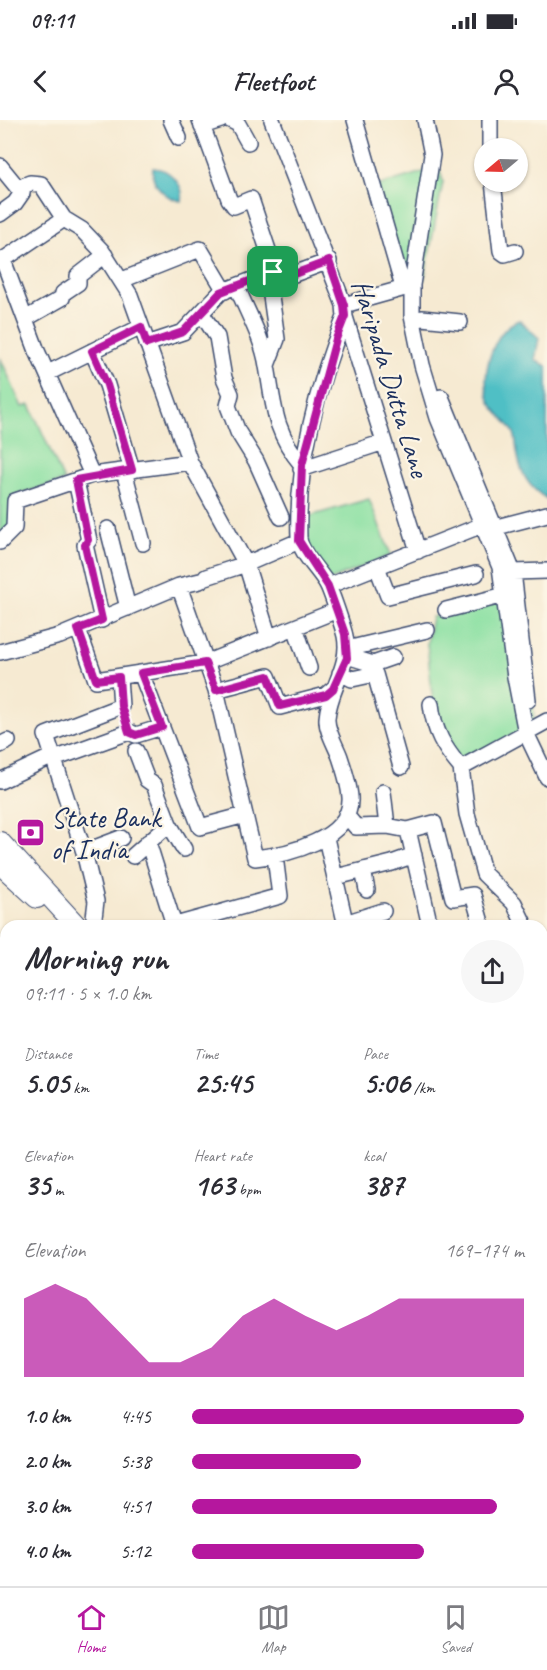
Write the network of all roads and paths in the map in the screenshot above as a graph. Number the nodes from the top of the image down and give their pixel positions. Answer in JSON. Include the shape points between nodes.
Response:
{"nodes":[{"id":1,"x":171,"y":120,"type":"edge"},
{"id":2,"x":221,"y":120,"type":"edge"},
{"id":3,"x":230,"y":120,"type":"edge"},
{"id":4,"x":272,"y":120,"type":"edge"},
{"id":5,"x":355,"y":120,"type":"edge"},
{"id":6,"x":425,"y":120,"type":"edge"},
{"id":7,"x":433,"y":120,"type":"edge"},
{"id":8,"x":490,"y":120,"type":"edge"},
{"id":9,"x":201,"y":123,"type":"edge"},
{"id":10,"x":179,"y":138,"type":"dead end"},
{"id":11,"x":490,"y":138,"type":"edge"},
{"id":12,"x":248,"y":142,"type":"dead end"},
{"id":13,"x":0,"y":166,"type":"edge"},
{"id":14,"x":18,"y":188,"type":"junction"},
{"id":15,"x":494,"y":192,"type":"edge"},
{"id":16,"x":0,"y":214,"type":"edge"},
{"id":17,"x":64,"y":219,"type":"junction"},
{"id":18,"x":515,"y":251,"type":"dead end"},
{"id":19,"x":105,"y":255,"type":"junction"},
{"id":20,"x":2,"y":261,"type":"edge"},
{"id":21,"x":329,"y":261,"type":"junction"},
{"id":22,"x":276,"y":276,"type":"junction"},
{"id":23,"x":122,"y":280,"type":"junction"},
{"id":24,"x":413,"y":284,"type":"junction"},
{"id":25,"x":231,"y":289,"type":"junction"},
{"id":26,"x":345,"y":311,"type":"junction"},
{"id":27,"x":202,"y":314,"type":"junction"},
{"id":28,"x":422,"y":318,"type":"junction"},
{"id":29,"x":25,"y":319,"type":"junction"},
{"id":30,"x":460,"y":322,"type":"dead end"},
{"id":31,"x":141,"y":327,"type":"junction"},
{"id":32,"x":147,"y":344,"type":"junction"},
{"id":33,"x":92,"y":351,"type":"junction"},
{"id":34,"x":267,"y":364,"type":"junction"},
{"id":35,"x":48,"y":373,"type":"junction"},
{"id":36,"x":384,"y":442,"type":"junction"},
{"id":37,"x":190,"y":462,"type":"junction"},
{"id":38,"x":302,"y":467,"type":"junction"},
{"id":39,"x":128,"y":470,"type":"junction"},
{"id":40,"x":92,"y":475,"type":"junction"},
{"id":41,"x":76,"y":480,"type":"junction"},
{"id":42,"x":547,"y":514,"type":"edge"},
{"id":43,"x":281,"y":517,"type":"dead end"},
{"id":44,"x":491,"y":524,"type":"junction"},
{"id":45,"x":108,"y":529,"type":"dead end"},
{"id":46,"x":299,"y":541,"type":"junction"},
{"id":47,"x":0,"y":542,"type":"edge"},
{"id":48,"x":143,"y":543,"type":"dead end"},
{"id":49,"x":418,"y":551,"type":"junction"},
{"id":50,"x":246,"y":564,"type":"junction"},
{"id":51,"x":377,"y":567,"type":"junction"},
{"id":52,"x":547,"y":571,"type":"edge"},
{"id":53,"x":513,"y":572,"type":"junction"},
{"id":54,"x":476,"y":574,"type":"dead end"},
{"id":55,"x":179,"y":586,"type":"junction"},
{"id":56,"x":328,"y":586,"type":"junction"},
{"id":57,"x":505,"y":595,"type":"junction"},
{"id":58,"x":128,"y":608,"type":"junction"},
{"id":59,"x":446,"y":610,"type":"dead end"},
{"id":60,"x":335,"y":611,"type":"junction"},
{"id":61,"x":102,"y":620,"type":"junction"},
{"id":62,"x":295,"y":627,"type":"junction"},
{"id":63,"x":78,"y":629,"type":"junction"},
{"id":64,"x":427,"y":630,"type":"dead end"},
{"id":65,"x":269,"y":638,"type":"junction"},
{"id":66,"x":0,"y":652,"type":"edge"},
{"id":67,"x":347,"y":652,"type":"junction"},
{"id":68,"x":393,"y":657,"type":"dead end"},
{"id":69,"x":205,"y":663,"type":"junction"},
{"id":70,"x":309,"y":668,"type":"dead end"},
{"id":71,"x":141,"y":673,"type":"junction"},
{"id":72,"x":340,"y":673,"type":"junction"},
{"id":73,"x":119,"y":677,"type":"junction"},
{"id":74,"x":333,"y":689,"type":"junction"},
{"id":75,"x":216,"y":690,"type":"junction"},
{"id":76,"x":431,"y":704,"type":"dead end"},
{"id":77,"x":121,"y":706,"type":"junction"},
{"id":78,"x":162,"y":727,"type":"junction"},
{"id":79,"x":535,"y":728,"type":"edge"},
{"id":80,"x":129,"y":732,"type":"junction"},
{"id":81,"x":136,"y":751,"type":"dead end"},
{"id":82,"x":547,"y":755,"type":"edge"},
{"id":83,"x":53,"y":758,"type":"junction"},
{"id":84,"x":401,"y":767,"type":"dead end"},
{"id":85,"x":461,"y":768,"type":"junction"},
{"id":86,"x":547,"y":777,"type":"edge"},
{"id":87,"x":0,"y":782,"type":"edge"},
{"id":88,"x":383,"y":792,"type":"dead end"},
{"id":89,"x":245,"y":815,"type":"junction"},
{"id":90,"x":346,"y":815,"type":"junction"},
{"id":91,"x":387,"y":826,"type":"junction"},
{"id":92,"x":200,"y":827,"type":"junction"},
{"id":93,"x":173,"y":829,"type":"junction"},
{"id":94,"x":408,"y":830,"type":"junction"},
{"id":95,"x":121,"y":838,"type":"dead end"},
{"id":96,"x":327,"y":838,"type":"junction"},
{"id":97,"x":0,"y":842,"type":"edge"},
{"id":98,"x":148,"y":842,"type":"junction"},
{"id":99,"x":184,"y":849,"type":"dead end"},
{"id":100,"x":84,"y":852,"type":"junction"},
{"id":101,"x":414,"y":855,"type":"junction"},
{"id":102,"x":133,"y":856,"type":"dead end"},
{"id":103,"x":275,"y":856,"type":"junction"},
{"id":104,"x":0,"y":864,"type":"edge"},
{"id":105,"x":363,"y":870,"type":"junction"},
{"id":106,"x":336,"y":877,"type":"junction"},
{"id":107,"x":367,"y":890,"type":"dead end"},
{"id":108,"x":383,"y":911,"type":"dead end"},
{"id":109,"x":54,"y":920,"type":"edge"},
{"id":110,"x":72,"y":920,"type":"edge"},
{"id":111,"x":94,"y":920,"type":"edge"},
{"id":112,"x":171,"y":920,"type":"edge"},
{"id":113,"x":191,"y":920,"type":"edge"},
{"id":114,"x":345,"y":920,"type":"edge"},
{"id":115,"x":357,"y":920,"type":"edge"},
{"id":116,"x":429,"y":920,"type":"edge"},
{"id":117,"x":480,"y":920,"type":"edge"},
{"id":118,"x":522,"y":920,"type":"edge"}],
"edges":[{"from":1,"to":10,"type":"street"},
{"from":2,"to":9,"type":"street"},
{"from":3,"to":12,"type":"street","via":[[238,124]]},
{"from":4,"to":21,"type":"street","name":"Haripada Dutta Lane"},
{"from":5,"to":24,"type":"street"},
{"from":6,"to":24,"type":"street","via":[[432,155]]},
{"from":7,"to":24,"type":"street","via":[[441,152],[438,191]]},
{"from":8,"to":11,"type":"street"},
{"from":9,"to":22,"type":"street","via":[[229,199],[234,206],[251,199]]},
{"from":13,"to":14,"type":"street"},
{"from":14,"to":16,"type":"street","via":[[22,193]]},
{"from":14,"to":17,"type":"street","via":[[41,184]]},
{"from":15,"to":18,"type":"street","via":[[501,251]]},
{"from":17,"to":19,"type":"street","via":[[82,230]]},
{"from":17,"to":20,"type":"street"},
{"from":19,"to":23,"type":"street"},
{"from":19,"to":29,"type":"street","via":[[78,276],[78,283],[62,298]]},
{"from":20,"to":29,"type":"street"},
{"from":21,"to":22,"type":"street"},
{"from":21,"to":26,"type":"street","name":"Haripada Dutta Lane"},
{"from":22,"to":25,"type":"street"},
{"from":22,"to":34,"type":"street","via":[[270,289],[277,339]]},
{"from":23,"to":25,"type":"street","via":[[200,249]]},
{"from":23,"to":31,"type":"street"},
{"from":24,"to":26,"type":"street"},
{"from":24,"to":28,"type":"street"},
{"from":24,"to":44,"type":"street","via":[[412,316],[422,366],[458,471]]},
{"from":25,"to":27,"type":"street"},
{"from":25,"to":34,"type":"street"},
{"from":26,"to":36,"type":"street","name":"Haripada Dutta Lane"},
{"from":26,"to":38,"type":"street"},
{"from":27,"to":32,"type":"street","via":[[183,332]]},
{"from":27,"to":43,"type":"street","via":[[217,337],[231,394],[228,406],[238,432]]},
{"from":28,"to":30,"type":"street"},
{"from":28,"to":44,"type":"street","via":[[438,388]]},
{"from":29,"to":35,"type":"street"},
{"from":31,"to":32,"type":"street"},
{"from":31,"to":33,"type":"street"},
{"from":32,"to":37,"type":"street"},
{"from":33,"to":35,"type":"street"},
{"from":33,"to":39,"type":"street","via":[[107,385]]},
{"from":34,"to":38,"type":"street","via":[[273,414],[287,448]]},
{"from":35,"to":40,"type":"street"},
{"from":36,"to":38,"type":"street"},
{"from":36,"to":49,"type":"street","name":"Haripada Dutta Lane"},
{"from":37,"to":39,"type":"street"},
{"from":37,"to":50,"type":"street"},
{"from":38,"to":46,"type":"street"},
{"from":39,"to":40,"type":"street"},
{"from":39,"to":48,"type":"street"},
{"from":40,"to":41,"type":"street"},
{"from":41,"to":47,"type":"street","via":[[15,501],[14,528]]},
{"from":41,"to":61,"type":"street","via":[[88,540],[85,545]]},
{"from":42,"to":44,"type":"street"},
{"from":44,"to":49,"type":"street"},
{"from":44,"to":53,"type":"street"},
{"from":44,"to":57,"type":"street"},
{"from":45,"to":58,"type":"street"},
{"from":46,"to":50,"type":"street"},
{"from":46,"to":56,"type":"street"},
{"from":49,"to":51,"type":"street"},
{"from":50,"to":55,"type":"street"},
{"from":50,"to":65,"type":"street"},
{"from":51,"to":54,"type":"street","via":[[388,596]]},
{"from":51,"to":56,"type":"street"},
{"from":52,"to":53,"type":"street"},
{"from":53,"to":79,"type":"street"},
{"from":55,"to":58,"type":"street"},
{"from":55,"to":69,"type":"street"},
{"from":56,"to":60,"type":"street"},
{"from":57,"to":59,"type":"street"},
{"from":57,"to":79,"type":"street","via":[[515,677]]},
{"from":58,"to":61,"type":"street"},
{"from":60,"to":62,"type":"street"},
{"from":60,"to":67,"type":"street","via":[[345,634]]},
{"from":61,"to":63,"type":"street"},
{"from":62,"to":65,"type":"street"},
{"from":62,"to":70,"type":"street"},
{"from":63,"to":66,"type":"street"},
{"from":63,"to":73,"type":"street","via":[[96,680]]},
{"from":64,"to":67,"type":"street"},
{"from":65,"to":69,"type":"street"},
{"from":67,"to":68,"type":"street","via":[[373,664]]},
{"from":67,"to":72,"type":"street"},
{"from":69,"to":71,"type":"street"},
{"from":69,"to":75,"type":"street"},
{"from":71,"to":73,"type":"street"},
{"from":71,"to":78,"type":"street"},
{"from":72,"to":74,"type":"street"},
{"from":72,"to":84,"type":"street","via":[[352,679],[375,674]]},
{"from":73,"to":77,"type":"street"},
{"from":74,"to":75,"type":"street","via":[[326,695],[280,706],[268,676]]},
{"from":74,"to":90,"type":"street","via":[[326,721],[350,798]]},
{"from":75,"to":89,"type":"street"},
{"from":76,"to":85,"type":"street","via":[[433,724]]},
{"from":77,"to":80,"type":"street"},
{"from":77,"to":83,"type":"street","via":[[46,735]]},
{"from":78,"to":80,"type":"street","via":[[136,735]]},
{"from":78,"to":92,"type":"street"},
{"from":79,"to":82,"type":"street"},
{"from":79,"to":85,"type":"street"},
{"from":79,"to":86,"type":"street"},
{"from":80,"to":83,"type":"street"},
{"from":81,"to":93,"type":"street"},
{"from":83,"to":87,"type":"street"},
{"from":83,"to":100,"type":"street"},
{"from":85,"to":118,"type":"street","via":[[467,813],[484,874],[514,903]]},
{"from":88,"to":91,"type":"street"},
{"from":89,"to":92,"type":"street"},
{"from":89,"to":103,"type":"street","via":[[255,858]]},
{"from":90,"to":91,"type":"street","via":[[356,826]]},
{"from":90,"to":96,"type":"street"},
{"from":91,"to":94,"type":"street"},
{"from":92,"to":93,"type":"street"},
{"from":93,"to":98,"type":"street"},
{"from":93,"to":99,"type":"street"},
{"from":94,"to":101,"type":"street"},
{"from":94,"to":117,"type":"street","via":[[434,823],[453,898],[473,895]]},
{"from":95,"to":100,"type":"street"},
{"from":96,"to":103,"type":"street"},
{"from":96,"to":106,"type":"street"},
{"from":97,"to":110,"type":"main road"},
{"from":98,"to":102,"type":"street"},
{"from":98,"to":112,"type":"street"},
{"from":100,"to":111,"type":"street","via":[[96,901]]},
{"from":101,"to":105,"type":"street"},
{"from":101,"to":116,"type":"street"},
{"from":103,"to":113,"type":"street","via":[[280,896]]},
{"from":104,"to":109,"type":"main road"},
{"from":105,"to":106,"type":"street"},
{"from":105,"to":107,"type":"street"},
{"from":106,"to":114,"type":"street"},
{"from":108,"to":115,"type":"street"}]}
